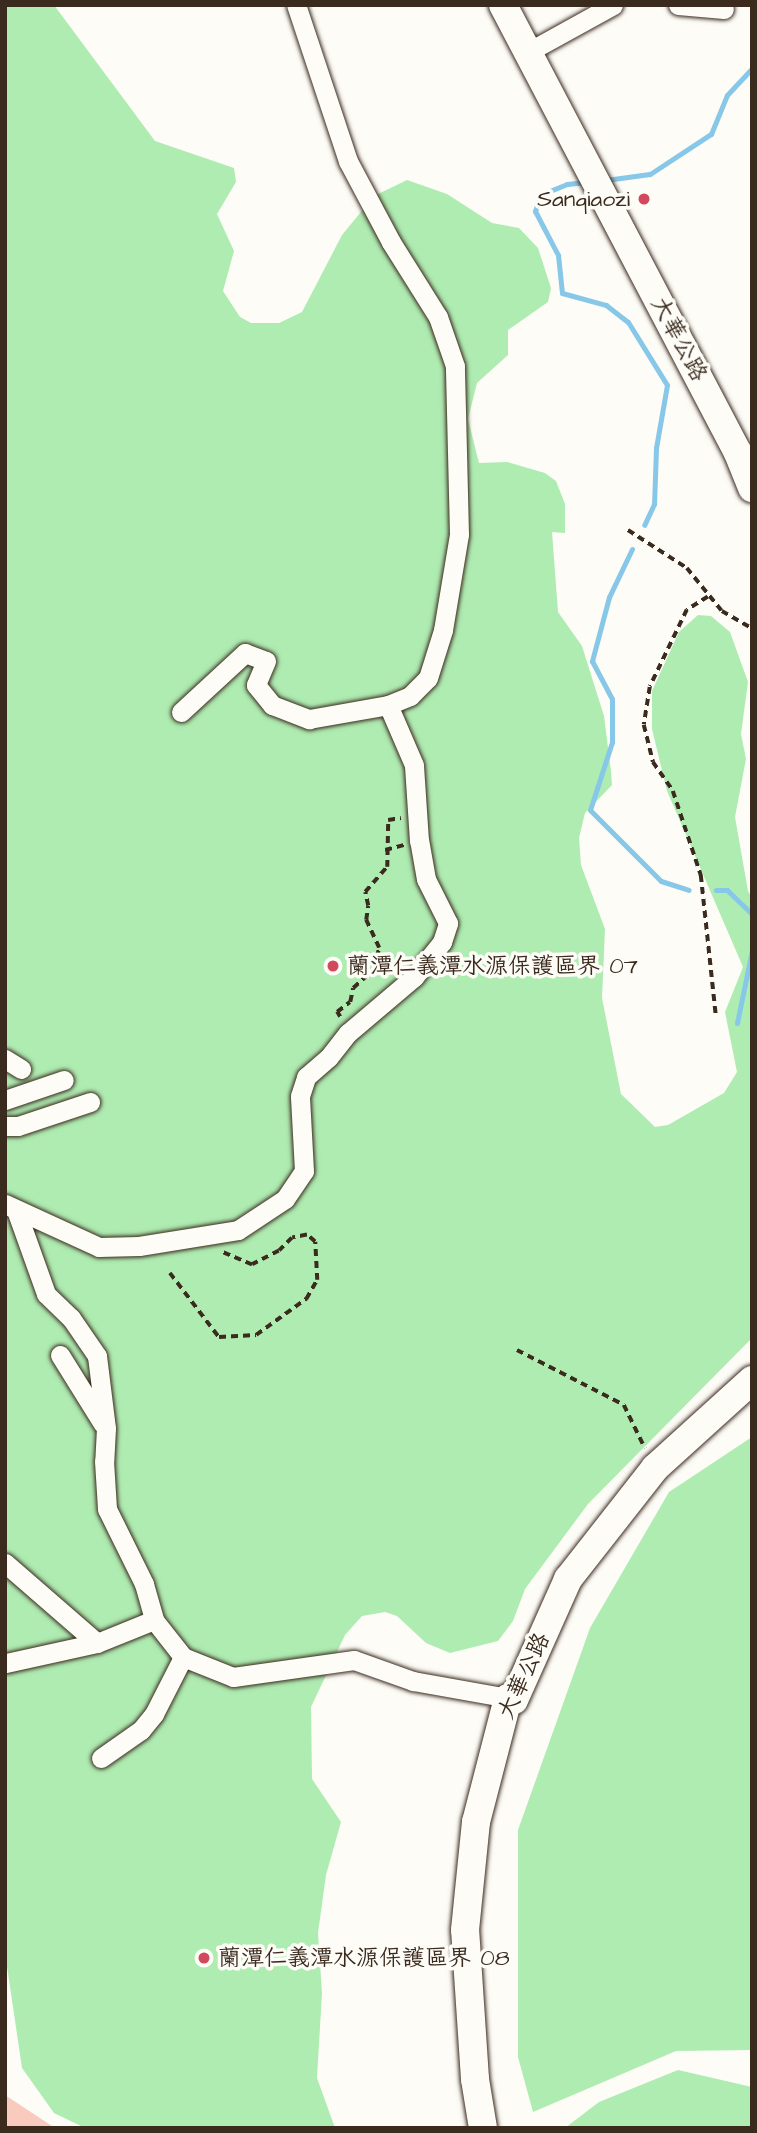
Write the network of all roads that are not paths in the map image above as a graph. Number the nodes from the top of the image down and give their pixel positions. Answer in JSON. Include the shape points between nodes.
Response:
{"nodes":[{"id":1,"x":296,"y":5,"type":"edge"},
{"id":2,"x":503,"y":5,"type":"edge"},
{"id":3,"x":613,"y":5,"type":"edge"},
{"id":4,"x":678,"y":5,"type":"edge"},
{"id":5,"x":724,"y":9,"type":"dead end"},
{"id":6,"x":528,"y":52,"type":"junction"},
{"id":7,"x":745,"y":449,"type":"edge"},
{"id":8,"x":752,"y":488,"type":"edge"},
{"id":9,"x":388,"y":705,"type":"junction"},
{"id":10,"x":181,"y":712,"type":"dead end"},
{"id":11,"x":64,"y":1080,"type":"dead end"},
{"id":12,"x":5,"y":1100,"type":"edge"},
{"id":13,"x":90,"y":1102,"type":"dead end"},
{"id":14,"x":5,"y":1126,"type":"edge"},
{"id":15,"x":11,"y":1207,"type":"edge"},
{"id":16,"x":60,"y":1355,"type":"dead end"},
{"id":17,"x":752,"y":1380,"type":"edge"},
{"id":18,"x":106,"y":1428,"type":"junction"},
{"id":19,"x":5,"y":1563,"type":"edge"},
{"id":20,"x":154,"y":1620,"type":"junction"},
{"id":21,"x":97,"y":1643,"type":"junction"},
{"id":22,"x":183,"y":1657,"type":"junction"},
{"id":23,"x":6,"y":1663,"type":"edge"},
{"id":24,"x":509,"y":1698,"type":"junction"},
{"id":25,"x":101,"y":1758,"type":"dead end"},
{"id":26,"x":483,"y":2128,"type":"edge"}],
"edges":[{"from":1,"to":9,"type":"street","via":[[348,161],[438,317],[455,366],[458,534],[443,630],[428,678],[410,696]]},
{"from":2,"to":6,"type":"main road","name":"大華公路"},
{"from":3,"to":6,"type":"street"},
{"from":4,"to":5,"type":"street"},
{"from":6,"to":7,"type":"main road","name":"大華公路"},
{"from":7,"to":8,"type":"main road","name":"大華公路"},
{"from":9,"to":10,"type":"street","via":[[309,719],[272,705],[256,685],[266,661],[245,653]]},
{"from":9,"to":15,"type":"street","via":[[414,765],[426,879],[448,923],[442,942],[414,976],[306,1077],[300,1096],[304,1171],[285,1199],[238,1230],[139,1246],[99,1247]]},
{"from":11,"to":12,"type":"street"},
{"from":13,"to":14,"type":"street","via":[[18,1126]]},
{"from":15,"to":18,"type":"street","via":[[46,1294],[71,1318],[97,1356]]},
{"from":16,"to":18,"type":"street"},
{"from":17,"to":24,"type":"main road","name":"大華公路","via":[[655,1468],[568,1579],[514,1700]]},
{"from":18,"to":20,"type":"street","via":[[107,1509],[144,1584]]},
{"from":19,"to":21,"type":"street"},
{"from":20,"to":21,"type":"street"},
{"from":20,"to":22,"type":"street"},
{"from":21,"to":23,"type":"street"},
{"from":22,"to":24,"type":"street","via":[[233,1677],[354,1660],[413,1681]]},
{"from":22,"to":25,"type":"street","via":[[155,1714],[141,1730]]},
{"from":24,"to":26,"type":"main road","name":"大華公路","via":[[476,1822],[465,1930],[475,2079]]}]}
